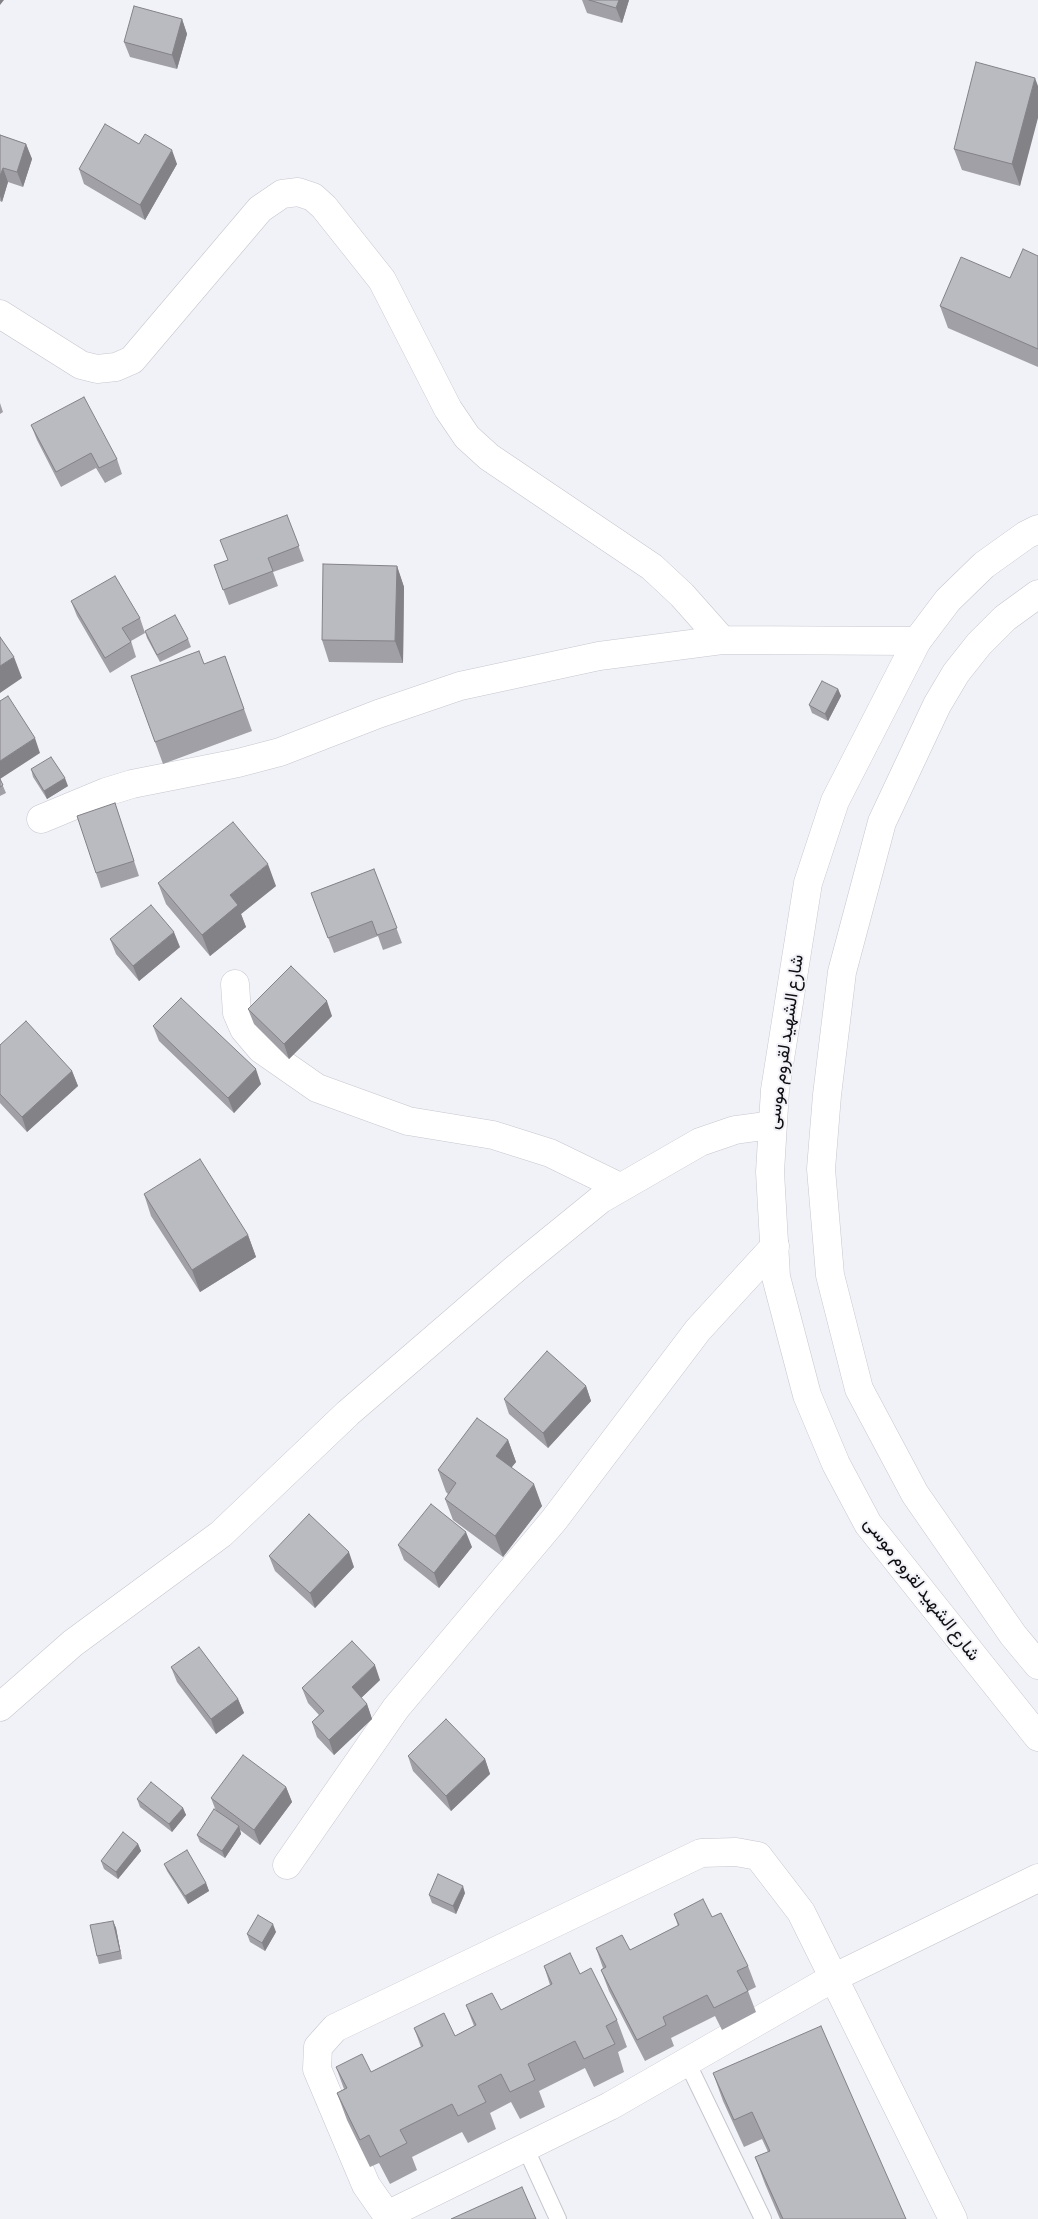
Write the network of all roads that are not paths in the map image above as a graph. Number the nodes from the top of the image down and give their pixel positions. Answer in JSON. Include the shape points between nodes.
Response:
{"nodes":[{"id":1,"x":0,"y":314,"type":"edge"},
{"id":2,"x":1038,"y":529,"type":"edge"},
{"id":3,"x":1038,"y":594,"type":"edge"},
{"id":4,"x":722,"y":640,"type":"junction"},
{"id":5,"x":917,"y":640,"type":"junction"},
{"id":6,"x":41,"y":819,"type":"dead end"},
{"id":7,"x":236,"y":984,"type":"dead end"},
{"id":8,"x":772,"y":1125,"type":"junction"},
{"id":9,"x":620,"y":1187,"type":"junction"},
{"id":10,"x":774,"y":1246,"type":"junction"},
{"id":11,"x":1038,"y":1665,"type":"edge"},
{"id":12,"x":0,"y":1707,"type":"edge"},
{"id":13,"x":1038,"y":1737,"type":"edge"},
{"id":14,"x":287,"y":1865,"type":"dead end"},
{"id":15,"x":1038,"y":1878,"type":"edge"},
{"id":16,"x":833,"y":1978,"type":"junction"},
{"id":17,"x":687,"y":2062,"type":"junction"},
{"id":18,"x":525,"y":2147,"type":"junction"},
{"id":19,"x":388,"y":2217,"type":"edge"},
{"id":20,"x":558,"y":2219,"type":"edge"},
{"id":21,"x":763,"y":2219,"type":"edge"},
{"id":22,"x":953,"y":2219,"type":"edge"}],
"edges":[{"from":1,"to":4,"type":"street","via":[[81,364],[97,369],[116,367],[132,360],[260,209],[282,194],[298,192],[313,196],[382,280],[448,409],[467,436],[489,457],[652,568],[682,595]]},
{"from":2,"to":5,"type":"street","name":"شارع الشهيد لقروم موسى","via":[[984,565],[948,600]]},
{"from":3,"to":11,"type":"street","via":[[1005,618],[956,673],[937,705],[882,822],[842,972],[821,1169],[830,1275],[858,1389],[915,1494],[1013,1635]]},
{"from":4,"to":5,"type":"street"},
{"from":4,"to":6,"type":"street","via":[[599,656],[460,686],[280,752],[132,784]]},
{"from":5,"to":8,"type":"street","name":"شارع الشهيد لقروم موسى","via":[[835,801],[808,883],[774,1090]]},
{"from":7,"to":9,"type":"street","via":[[237,1013],[244,1029],[261,1049],[317,1088],[408,1120],[492,1135],[550,1152]]},
{"from":8,"to":9,"type":"street","via":[[735,1130],[700,1142]]},
{"from":8,"to":10,"type":"street","name":"شارع الشهيد لقروم موسى","via":[[770,1172]]},
{"from":9,"to":12,"type":"street","via":[[515,1270],[348,1413],[221,1534],[73,1643]]},
{"from":10,"to":13,"type":"street","name":"شارع الشهيد لقروم موسى","via":[[776,1277],[807,1395],[836,1464],[868,1524]]},
{"from":10,"to":14,"type":"street","via":[[698,1330],[554,1520],[396,1708]]},
{"from":15,"to":16,"type":"street"},
{"from":16,"to":17,"type":"street"},
{"from":16,"to":19,"type":"street","via":[[801,1912],[758,1856],[736,1852],[701,1853],[335,2028],[318,2047],[317,2069],[366,2185]]},
{"from":16,"to":22,"type":"street"},
{"from":17,"to":18,"type":"street","via":[[610,2106]]},
{"from":17,"to":21,"type":"lane"},
{"from":18,"to":19,"type":"street"},
{"from":18,"to":20,"type":"lane"}]}
